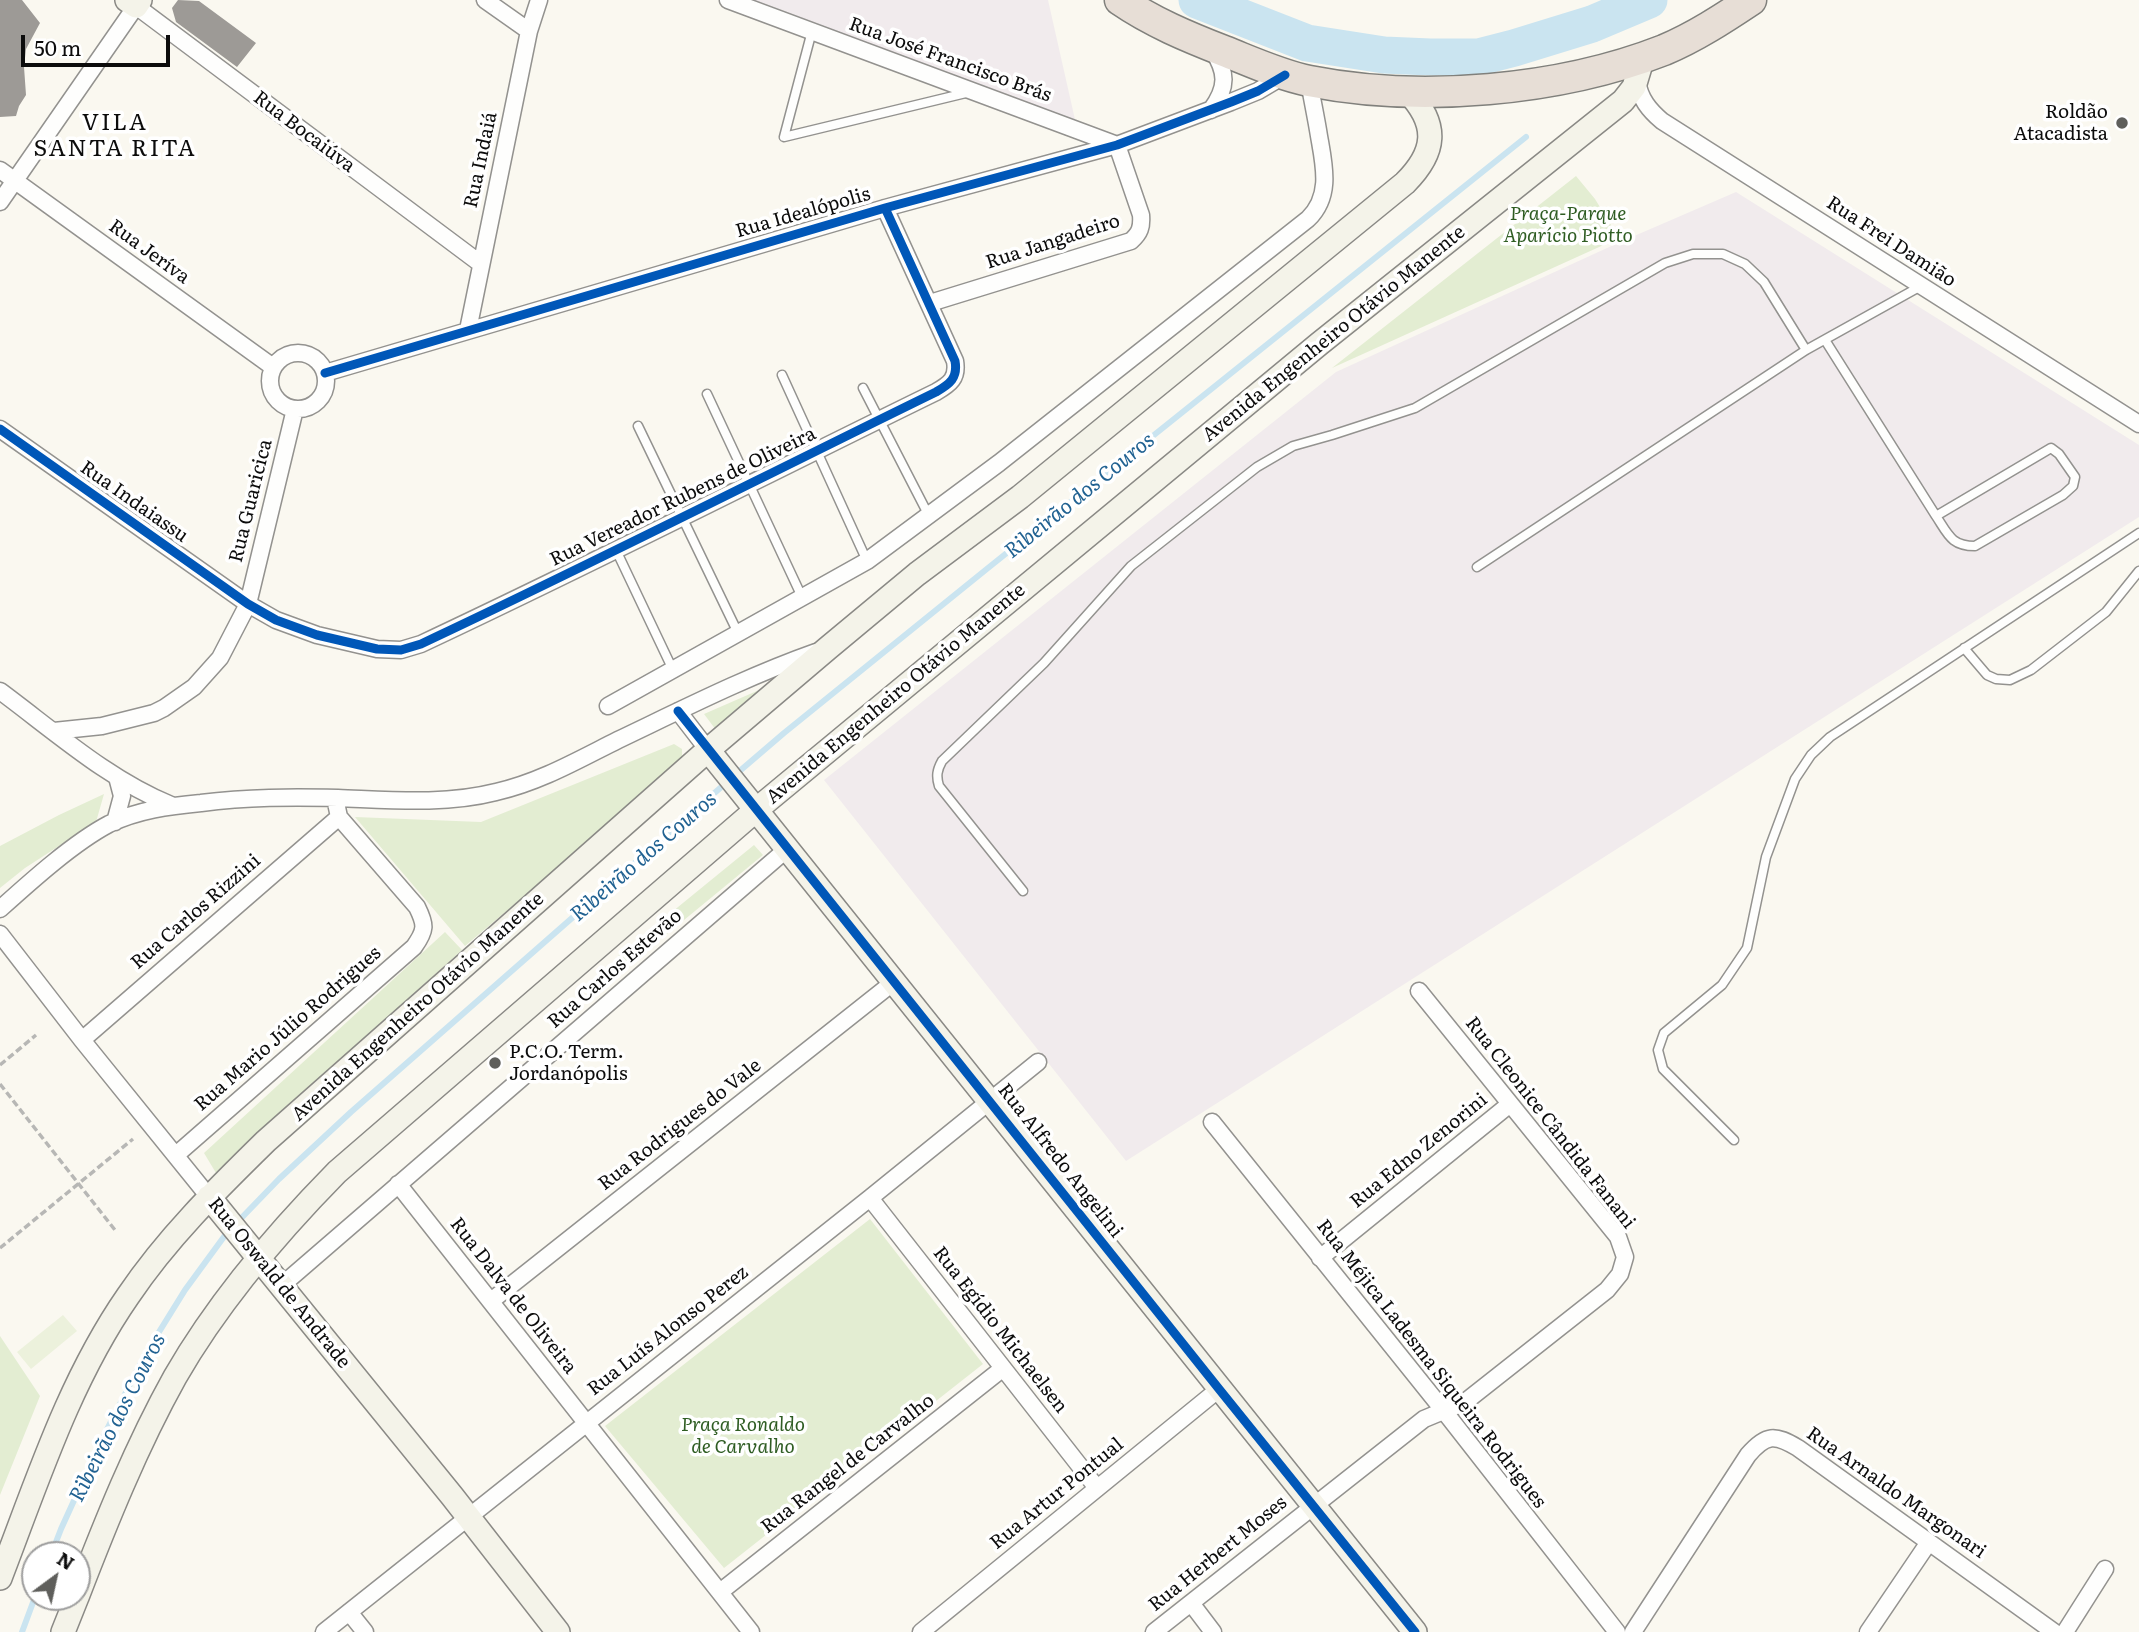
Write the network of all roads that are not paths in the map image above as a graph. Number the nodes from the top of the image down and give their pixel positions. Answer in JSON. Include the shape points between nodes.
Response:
{"nodes":[{"id":1,"x":485,"y":0,"type":"edge"},
{"id":2,"x":539,"y":0,"type":"edge"},
{"id":3,"x":728,"y":0,"type":"edge"},
{"id":4,"x":1120,"y":0,"type":"edge"},
{"id":5,"x":1751,"y":0,"type":"edge"},
{"id":6,"x":135,"y":2,"type":"edge"},
{"id":7,"x":529,"y":31,"type":"junction"},
{"id":8,"x":812,"y":31,"type":"junction"},
{"id":9,"x":1210,"y":46,"type":"junction"},
{"id":10,"x":1640,"y":69,"type":"junction"},
{"id":11,"x":1297,"y":78,"type":"junction"},
{"id":12,"x":973,"y":92,"type":"junction"},
{"id":13,"x":1408,"y":92,"type":"junction"},
{"id":14,"x":1211,"y":110,"type":"junction"},
{"id":15,"x":1117,"y":145,"type":"junction"},
{"id":16,"x":0,"y":170,"type":"edge"},
{"id":17,"x":14,"y":181,"type":"junction"},
{"id":18,"x":0,"y":202,"type":"edge"},
{"id":19,"x":885,"y":208,"type":"junction"},
{"id":20,"x":481,"y":264,"type":"junction"},
{"id":21,"x":1921,"y":286,"type":"junction"},
{"id":22,"x":930,"y":303,"type":"junction"},
{"id":23,"x":468,"y":330,"type":"junction"},
{"id":24,"x":1825,"y":340,"type":"junction"},
{"id":25,"x":1806,"y":350,"type":"junction"},
{"id":26,"x":273,"y":367,"type":"junction"},
{"id":27,"x":325,"y":373,"type":"junction"},
{"id":28,"x":782,"y":375,"type":"dead end"},
{"id":29,"x":863,"y":388,"type":"dead end"},
{"id":30,"x":707,"y":394,"type":"dead end"},
{"id":31,"x":295,"y":410,"type":"junction"},
{"id":32,"x":878,"y":420,"type":"junction"},
{"id":33,"x":2139,"y":424,"type":"edge"},
{"id":34,"x":638,"y":426,"type":"dead end"},
{"id":35,"x":0,"y":429,"type":"edge"},
{"id":36,"x":817,"y":450,"type":"junction"},
{"id":37,"x":749,"y":483,"type":"junction"},
{"id":38,"x":682,"y":516,"type":"junction"},
{"id":39,"x":929,"y":516,"type":"junction"},
{"id":40,"x":1936,"y":516,"type":"junction"},
{"id":41,"x":2139,"y":533,"type":"edge"},
{"id":42,"x":616,"y":550,"type":"junction"},
{"id":43,"x":867,"y":561,"type":"junction"},
{"id":44,"x":1477,"y":567,"type":"dead end"},
{"id":45,"x":2139,"y":571,"type":"edge"},
{"id":46,"x":802,"y":597,"type":"junction"},
{"id":47,"x":248,"y":604,"type":"junction"},
{"id":48,"x":738,"y":633,"type":"junction"},
{"id":49,"x":828,"y":648,"type":"junction"},
{"id":50,"x":1964,"y":648,"type":"junction"},
{"id":51,"x":673,"y":670,"type":"junction"},
{"id":52,"x":0,"y":691,"type":"edge"},
{"id":53,"x":608,"y":706,"type":"dead end"},
{"id":54,"x":678,"y":711,"type":"junction"},
{"id":55,"x":54,"y":731,"type":"junction"},
{"id":56,"x":713,"y":756,"type":"junction"},
{"id":57,"x":117,"y":776,"type":"junction"},
{"id":58,"x":335,"y":798,"type":"junction"},
{"id":59,"x":750,"y":803,"type":"junction"},
{"id":60,"x":174,"y":806,"type":"junction"},
{"id":61,"x":339,"y":817,"type":"junction"},
{"id":62,"x":115,"y":822,"type":"junction"},
{"id":63,"x":787,"y":849,"type":"junction"},
{"id":64,"x":1023,"y":891,"type":"dead end"},
{"id":65,"x":0,"y":909,"type":"edge"},
{"id":66,"x":0,"y":934,"type":"edge"},
{"id":67,"x":895,"y":981,"type":"junction"},
{"id":68,"x":1419,"y":991,"type":"dead end"},
{"id":69,"x":82,"y":1040,"type":"junction"},
{"id":70,"x":1038,"y":1062,"type":"dead end"},
{"id":71,"x":990,"y":1101,"type":"junction"},
{"id":72,"x":1510,"y":1104,"type":"junction"},
{"id":73,"x":1212,"y":1122,"type":"dead end"},
{"id":74,"x":1734,"y":1140,"type":"dead end"},
{"id":75,"x":176,"y":1155,"type":"junction"},
{"id":76,"x":398,"y":1184,"type":"junction"},
{"id":77,"x":870,"y":1198,"type":"junction"},
{"id":78,"x":215,"y":1204,"type":"junction"},
{"id":79,"x":253,"y":1251,"type":"junction"},
{"id":80,"x":1320,"y":1258,"type":"junction"},
{"id":81,"x":281,"y":1286,"type":"junction"},
{"id":82,"x":491,"y":1301,"type":"junction"},
{"id":83,"x":1002,"y":1369,"type":"junction"},
{"id":84,"x":1219,"y":1389,"type":"junction"},
{"id":85,"x":1444,"y":1412,"type":"junction"},
{"id":86,"x":586,"y":1422,"type":"junction"},
{"id":87,"x":1097,"y":1488,"type":"junction"},
{"id":88,"x":1313,"y":1505,"type":"junction"},
{"id":89,"x":467,"y":1516,"type":"junction"},
{"id":90,"x":1929,"y":1542,"type":"junction"},
{"id":91,"x":91,"y":1563,"type":"edge"},
{"id":92,"x":2105,"y":1569,"type":"dead end"},
{"id":93,"x":0,"y":1578,"type":"edge"},
{"id":94,"x":720,"y":1592,"type":"junction"},
{"id":95,"x":1191,"y":1603,"type":"junction"},
{"id":96,"x":71,"y":1611,"type":"edge"},
{"id":97,"x":349,"y":1612,"type":"junction"},
{"id":98,"x":63,"y":1632,"type":"edge"},
{"id":99,"x":324,"y":1632,"type":"edge"},
{"id":100,"x":365,"y":1632,"type":"edge"},
{"id":101,"x":558,"y":1632,"type":"edge"},
{"id":102,"x":751,"y":1632,"type":"edge"},
{"id":103,"x":921,"y":1632,"type":"edge"},
{"id":104,"x":1154,"y":1632,"type":"edge"},
{"id":105,"x":1213,"y":1632,"type":"edge"},
{"id":106,"x":1415,"y":1632,"type":"edge"},
{"id":107,"x":1617,"y":1632,"type":"edge"},
{"id":108,"x":1633,"y":1632,"type":"edge"},
{"id":109,"x":1868,"y":1632,"type":"edge"},
{"id":110,"x":2054,"y":1632,"type":"edge"},
{"id":111,"x":2065,"y":1632,"type":"edge"}],
"edges":[{"from":1,"to":7,"type":"street"},
{"from":2,"to":7,"type":"street","name":"Rua Indaiá"},
{"from":3,"to":8,"type":"street","name":"Rua José Francisco Brás"},
{"from":4,"to":9,"type":"highway"},
{"from":5,"to":10,"type":"highway"},
{"from":6,"to":17,"type":"street"},
{"from":6,"to":20,"type":"street","name":"Rua Bocaiúva"},
{"from":7,"to":20,"type":"street","name":"Rua Indaiá"},
{"from":8,"to":12,"type":"street","name":"Rua José Francisco Brás"},
{"from":8,"to":12,"type":"lane","via":[[784,137]]},
{"from":9,"to":11,"type":"highway"},
{"from":9,"to":14,"type":"street","via":[[1224,80]]},
{"from":10,"to":13,"type":"highway","via":[[1480,89]]},
{"from":10,"to":21,"type":"street","name":"Rua Frei Damião","via":[[1639,90],[1662,121]]},
{"from":10,"to":59,"type":"main road","name":"Avenida Engenheiro Otávio Manente","via":[[1633,90],[1623,101]]},
{"from":11,"to":13,"type":"highway"},
{"from":11,"to":14,"type":"street","name":"Rua Idealópolis"},
{"from":11,"to":39,"type":"street","via":[[1325,171],[1314,213]]},
{"from":12,"to":15,"type":"street","name":"Rua José Francisco Brás"},
{"from":13,"to":49,"type":"main road","name":"Avenida Engenheiro Otávio Manente","via":[[1424,113],[1430,142],[1424,161],[1405,183]]},
{"from":14,"to":15,"type":"street","name":"Rua Idealópolis"},
{"from":15,"to":19,"type":"street","name":"Rua Idealópolis"},
{"from":15,"to":22,"type":"street","name":"Rua Jangadeiro","via":[[1141,215],[1139,234],[1131,242]]},
{"from":16,"to":17,"type":"street","name":"Rua Jeríva"},
{"from":17,"to":18,"type":"street"},
{"from":17,"to":26,"type":"street","name":"Rua Jeríva"},
{"from":19,"to":22,"type":"street","name":"Rua Vereador Rubens de Oliveira"},
{"from":19,"to":23,"type":"street","name":"Rua Idealópolis"},
{"from":20,"to":23,"type":"street","name":"Rua Indaiá"},
{"from":21,"to":24,"type":"lane"},
{"from":21,"to":33,"type":"street","name":"Rua Frei Damião"},
{"from":22,"to":32,"type":"street","name":"Rua Vereador Rubens de Oliveira","via":[[955,361],[955,377],[945,387]]},
{"from":23,"to":27,"type":"street","name":"Rua Idealópolis"},
{"from":24,"to":25,"type":"lane"},
{"from":24,"to":40,"type":"lane"},
{"from":25,"to":44,"type":"lane"},
{"from":25,"to":64,"type":"lane","via":[[1764,282],[1745,264],[1723,254],[1693,254],[1665,263],[1415,408],[1293,446],[1257,467],[1131,566],[1044,663],[942,761],[936,778],[939,786]]},
{"from":26,"to":27,"type":"street","via":[[287,355],[306,354],[321,364]]},
{"from":26,"to":31,"type":"street","via":[[272,394]]},
{"from":27,"to":31,"type":"street","via":[[320,399]]},
{"from":28,"to":36,"type":"lane"},
{"from":29,"to":32,"type":"lane"},
{"from":30,"to":37,"type":"lane"},
{"from":31,"to":47,"type":"street","name":"Rua Guaricica"},
{"from":32,"to":36,"type":"street","name":"Rua Vereador Rubens de Oliveira"},
{"from":32,"to":39,"type":"lane"},
{"from":34,"to":38,"type":"lane"},
{"from":35,"to":47,"type":"street","name":"Rua Indaiassu"},
{"from":36,"to":37,"type":"street","name":"Rua Vereador Rubens de Oliveira"},
{"from":36,"to":43,"type":"lane"},
{"from":37,"to":38,"type":"street","name":"Rua Vereador Rubens de Oliveira"},
{"from":37,"to":46,"type":"lane"},
{"from":38,"to":42,"type":"street","name":"Rua Vereador Rubens de Oliveira"},
{"from":38,"to":48,"type":"lane"},
{"from":39,"to":43,"type":"street"},
{"from":40,"to":40,"type":"lane","via":[[1952,540],[1961,546],[1975,546],[2063,495],[2075,477],[2051,448]]},
{"from":41,"to":50,"type":"lane"},
{"from":42,"to":47,"type":"street","name":"Rua Vereador Rubens de Oliveira","via":[[401,650],[317,635]]},
{"from":42,"to":51,"type":"lane"},
{"from":43,"to":46,"type":"street"},
{"from":45,"to":50,"type":"lane","via":[[2106,612],[2031,670],[2010,680],[1987,675]]},
{"from":46,"to":48,"type":"street"},
{"from":47,"to":55,"type":"street","name":"Rua Guaricica","via":[[209,672],[164,708],[124,722]]},
{"from":48,"to":51,"type":"street"},
{"from":49,"to":54,"type":"street"},
{"from":49,"to":56,"type":"main road","name":"Avenida Engenheiro Otávio Manente"},
{"from":50,"to":74,"type":"lane","via":[[1811,754],[1795,779],[1766,857],[1747,948],[1723,985],[1664,1034],[1658,1050],[1663,1069]]},
{"from":51,"to":53,"type":"street"},
{"from":52,"to":55,"type":"street"},
{"from":54,"to":56,"type":"street","name":"Rua Alfredo Angelini"},
{"from":54,"to":58,"type":"street","via":[[549,774],[499,792],[450,800]]},
{"from":55,"to":57,"type":"street"},
{"from":56,"to":59,"type":"main road","name":"Rua Alfredo Angelini"},
{"from":56,"to":78,"type":"main road","name":"Avenida Engenheiro Otávio Manente","via":[[266,1142]]},
{"from":57,"to":60,"type":"street"},
{"from":57,"to":62,"type":"street","via":[[122,796]]},
{"from":58,"to":60,"type":"street","via":[[253,797]]},
{"from":58,"to":61,"type":"street"},
{"from":59,"to":63,"type":"main road","name":"Rua Alfredo Angelini"},
{"from":59,"to":79,"type":"main road","name":"Avenida Engenheiro Otávio Manente"},
{"from":60,"to":62,"type":"street"},
{"from":61,"to":69,"type":"street","name":"Rua Carlos Rizzini"},
{"from":61,"to":75,"type":"street","name":"Rua Mario Júlio Rodrigues","via":[[417,907],[423,931],[414,947]]},
{"from":62,"to":65,"type":"street","via":[[58,860]]},
{"from":63,"to":67,"type":"main road","name":"Rua Alfredo Angelini"},
{"from":63,"to":76,"type":"street","name":"Rua Carlos Estevão"},
{"from":66,"to":69,"type":"street","name":"Rua Oswald de Andrade"},
{"from":67,"to":71,"type":"main road","name":"Rua Alfredo Angelini"},
{"from":67,"to":82,"type":"street","name":"Rua Rodrigues do Vale"},
{"from":68,"to":72,"type":"street","name":"Rua Cleonice Cândida Fanani"},
{"from":69,"to":75,"type":"street","name":"Rua Oswald de Andrade"},
{"from":70,"to":71,"type":"street","name":"Rua Luís Alonso Perez"},
{"from":71,"to":77,"type":"street","name":"Rua Luís Alonso Perez"},
{"from":71,"to":84,"type":"main road","name":"Rua Alfredo Angelini"},
{"from":72,"to":80,"type":"street","name":"Rua Edno Zenorini"},
{"from":72,"to":85,"type":"street","name":"Rua Cleonice Cândida Fanani","via":[[1618,1237],[1625,1257],[1620,1274],[1607,1290],[1465,1402]]},
{"from":73,"to":80,"type":"street","name":"Rua Méjica Ladesma Siqueira Rodrigues"},
{"from":75,"to":78,"type":"street","name":"Rua Oswald de Andrade"},
{"from":76,"to":81,"type":"street","name":"Rua Carlos Estevão"},
{"from":76,"to":82,"type":"street","name":"Rua Dalva de Oliveira"},
{"from":77,"to":83,"type":"street","name":"Rua Egídio Michaelsen"},
{"from":77,"to":86,"type":"street","name":"Rua Luís Alonso Perez"},
{"from":78,"to":79,"type":"main road","name":"Rua Oswald de Andrade"},
{"from":78,"to":93,"type":"main road","name":"Avenida Engenheiro Otávio Manente","via":[[157,1255],[97,1346],[45,1457]]},
{"from":79,"to":81,"type":"main road","name":"Rua Oswald de Andrade"},
{"from":79,"to":91,"type":"main road","name":"Avenida Engenheiro Otávio Manente","via":[[175,1377]]},
{"from":80,"to":85,"type":"street","name":"Rua Méjica Ladesma Siqueira Rodrigues"},
{"from":81,"to":89,"type":"main road","name":"Rua Oswald de Andrade"},
{"from":82,"to":86,"type":"street","name":"Rua Dalva de Oliveira"},
{"from":83,"to":87,"type":"street","name":"Rua Egídio Michaelsen"},
{"from":83,"to":94,"type":"street","name":"Rua Rangel de Carvalho"},
{"from":84,"to":87,"type":"street","name":"Rua Artur Pontual"},
{"from":84,"to":88,"type":"main road","name":"Rua Alfredo Angelini"},
{"from":85,"to":88,"type":"street","name":"Rua Herbert Moses","via":[[1424,1419]]},
{"from":85,"to":107,"type":"street","name":"Rua Méjica Ladesma Siqueira Rodrigues"},
{"from":86,"to":89,"type":"street","name":"Rua Luís Alonso Perez"},
{"from":86,"to":94,"type":"street","name":"Rua Dalva de Oliveira"},
{"from":87,"to":103,"type":"street","name":"Rua Artur Pontual"},
{"from":88,"to":95,"type":"street","name":"Rua Herbert Moses"},
{"from":88,"to":106,"type":"main road","name":"Rua Alfredo Angelini"},
{"from":89,"to":97,"type":"street","name":"Rua Luís Alonso Perez"},
{"from":89,"to":101,"type":"main road","name":"Rua Oswald de Andrade"},
{"from":90,"to":108,"type":"street","name":"Rua Arnaldo Margonari","via":[[1798,1448],[1772,1437],[1748,1455]]},
{"from":90,"to":109,"type":"street"},
{"from":90,"to":110,"type":"street","name":"Rua Arnaldo Margonari"},
{"from":92,"to":111,"type":"street"},
{"from":94,"to":102,"type":"street","name":"Rua Dalva de Oliveira"},
{"from":95,"to":104,"type":"street","name":"Rua Herbert Moses"},
{"from":95,"to":105,"type":"street"},
{"from":96,"to":98,"type":"main road","name":"Avenida Engenheiro Otávio Manente"},
{"from":97,"to":99,"type":"street","name":"Rua Luís Alonso Perez"},
{"from":97,"to":100,"type":"street"}]}
